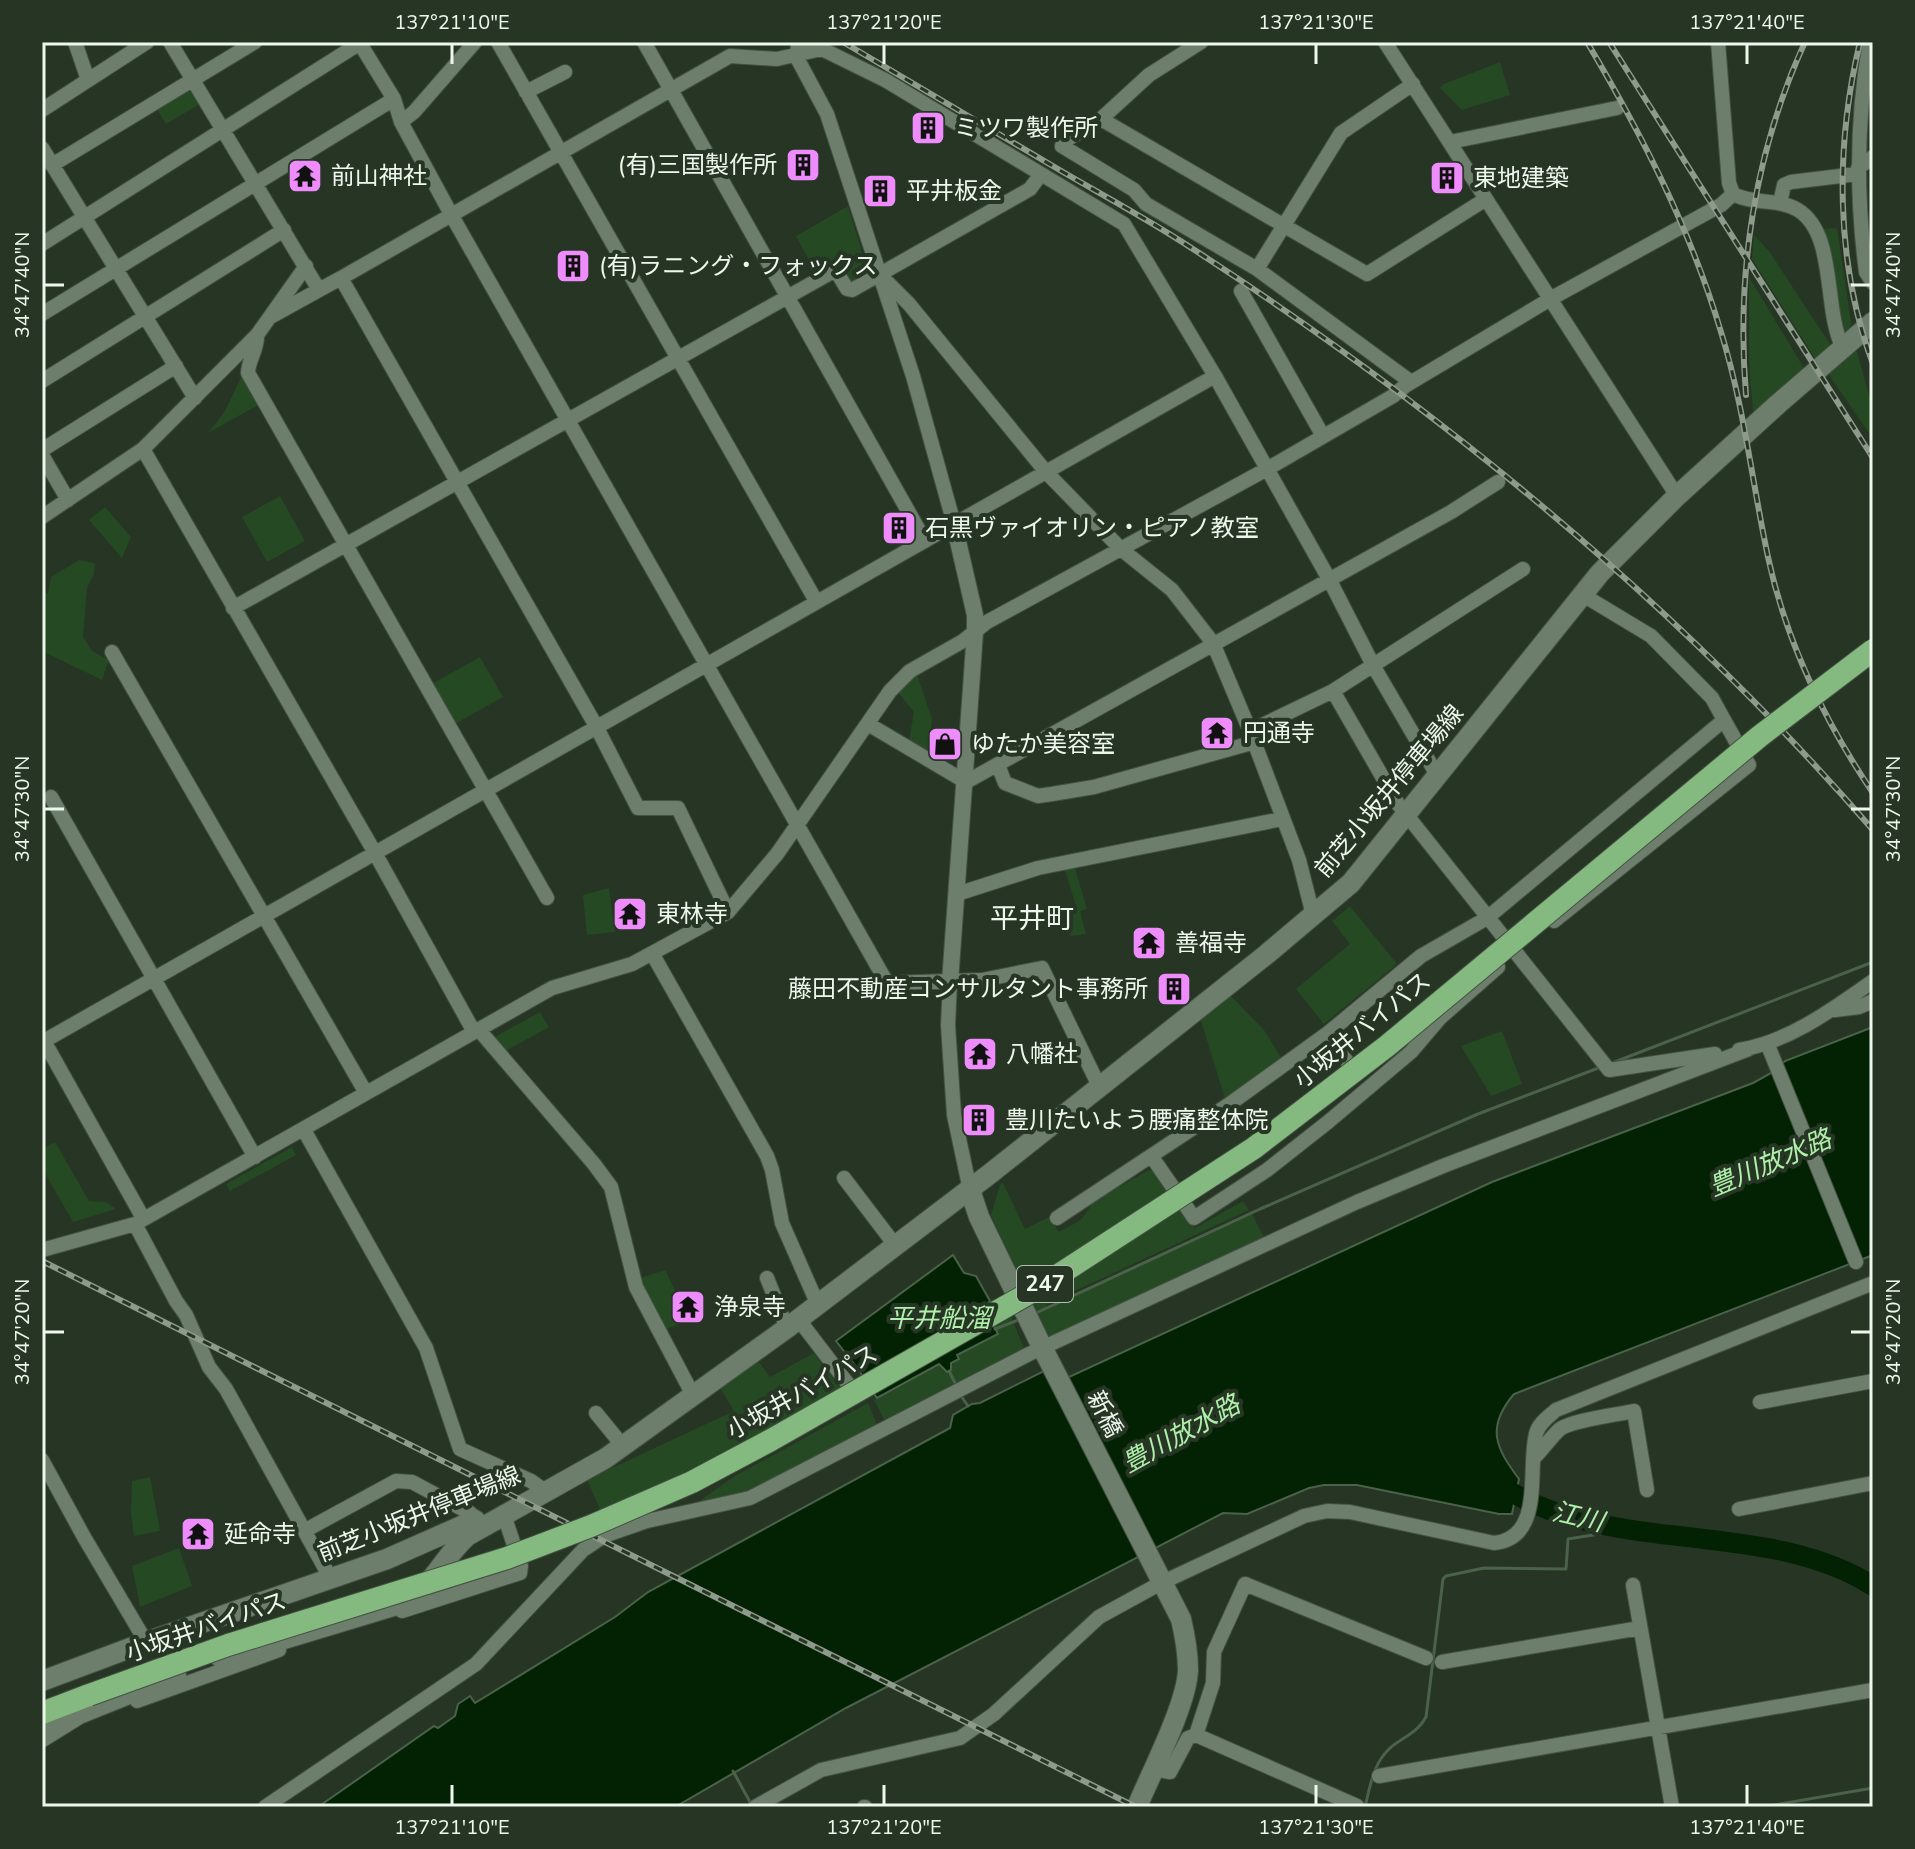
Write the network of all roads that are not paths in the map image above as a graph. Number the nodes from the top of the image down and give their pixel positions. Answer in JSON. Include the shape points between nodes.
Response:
{"nodes":[{"id":1,"x":75,"y":42,"type":"edge"},
{"id":2,"x":147,"y":42,"type":"edge"},
{"id":3,"x":170,"y":42,"type":"edge"},
{"id":4,"x":255,"y":42,"type":"edge"},
{"id":5,"x":475,"y":42,"type":"edge"},
{"id":6,"x":498,"y":42,"type":"edge"},
{"id":7,"x":644,"y":42,"type":"edge"},
{"id":8,"x":1201,"y":42,"type":"edge"},
{"id":9,"x":1385,"y":42,"type":"edge"},
{"id":10,"x":1718,"y":42,"type":"edge"},
{"id":11,"x":1870,"y":42,"type":"edge"},
{"id":12,"x":360,"y":43,"type":"edge"},
{"id":13,"x":797,"y":49,"type":"edge"},
{"id":14,"x":565,"y":72,"type":"dead end"},
{"id":15,"x":193,"y":79,"type":"junction"},
{"id":16,"x":88,"y":80,"type":"junction"},
{"id":17,"x":1413,"y":84,"type":"junction"},
{"id":18,"x":671,"y":91,"type":"junction"},
{"id":19,"x":526,"y":92,"type":"junction"},
{"id":20,"x":394,"y":99,"type":"junction"},
{"id":21,"x":1617,"y":108,"type":"dead end"},
{"id":22,"x":42,"y":110,"type":"edge"},
{"id":23,"x":1101,"y":119,"type":"junction"},
{"id":24,"x":401,"y":122,"type":"junction"},
{"id":25,"x":224,"y":130,"type":"junction"},
{"id":26,"x":1450,"y":142,"type":"junction"},
{"id":27,"x":42,"y":148,"type":"edge"},
{"id":28,"x":561,"y":154,"type":"junction"},
{"id":29,"x":1873,"y":157,"type":"edge"},
{"id":30,"x":52,"y":165,"type":"junction"},
{"id":31,"x":1857,"y":171,"type":"junction"},
{"id":32,"x":1041,"y":174,"type":"junction"},
{"id":33,"x":256,"y":183,"type":"junction"},
{"id":34,"x":1733,"y":194,"type":"junction"},
{"id":35,"x":1486,"y":199,"type":"junction"},
{"id":36,"x":1780,"y":203,"type":"junction"},
{"id":37,"x":452,"y":216,"type":"junction"},
{"id":38,"x":86,"y":217,"type":"junction"},
{"id":39,"x":1282,"y":227,"type":"junction"},
{"id":40,"x":284,"y":230,"type":"junction"},
{"id":41,"x":42,"y":244,"type":"edge"},
{"id":42,"x":1868,"y":250,"type":"edge"},
{"id":43,"x":306,"y":266,"type":"junction"},
{"id":44,"x":117,"y":268,"type":"junction"},
{"id":45,"x":1257,"y":269,"type":"junction"},
{"id":46,"x":879,"y":274,"type":"junction"},
{"id":47,"x":341,"y":278,"type":"junction"},
{"id":48,"x":1873,"y":283,"type":"edge"},
{"id":49,"x":319,"y":290,"type":"junction"},
{"id":50,"x":1241,"y":291,"type":"dead end"},
{"id":51,"x":787,"y":298,"type":"junction"},
{"id":52,"x":1552,"y":298,"type":"junction"},
{"id":53,"x":42,"y":314,"type":"edge"},
{"id":54,"x":146,"y":315,"type":"junction"},
{"id":55,"x":269,"y":319,"type":"junction"},
{"id":56,"x":1873,"y":322,"type":"edge"},
{"id":57,"x":257,"y":335,"type":"junction"},
{"id":58,"x":1843,"y":348,"type":"junction"},
{"id":59,"x":677,"y":359,"type":"junction"},
{"id":60,"x":176,"y":366,"type":"junction"},
{"id":61,"x":1215,"y":376,"type":"junction"},
{"id":62,"x":42,"y":381,"type":"edge"},
{"id":63,"x":1411,"y":382,"type":"junction"},
{"id":64,"x":195,"y":398,"type":"junction"},
{"id":65,"x":567,"y":421,"type":"junction"},
{"id":66,"x":1323,"y":436,"type":"junction"},
{"id":67,"x":143,"y":449,"type":"junction"},
{"id":68,"x":42,"y":452,"type":"edge"},
{"id":69,"x":1267,"y":469,"type":"junction"},
{"id":70,"x":1046,"y":472,"type":"junction"},
{"id":71,"x":1498,"y":482,"type":"dead end"},
{"id":72,"x":457,"y":484,"type":"junction"},
{"id":73,"x":1677,"y":496,"type":"junction"},
{"id":74,"x":68,"y":500,"type":"junction"},
{"id":75,"x":42,"y":517,"type":"edge"},
{"id":76,"x":954,"y":524,"type":"junction"},
{"id":77,"x":925,"y":541,"type":"junction"},
{"id":78,"x":346,"y":546,"type":"junction"},
{"id":79,"x":1121,"y":549,"type":"junction"},
{"id":80,"x":1523,"y":569,"type":"dead end"},
{"id":81,"x":1329,"y":579,"type":"junction"},
{"id":82,"x":1583,"y":595,"type":"junction"},
{"id":83,"x":816,"y":601,"type":"junction"},
{"id":84,"x":233,"y":608,"type":"junction"},
{"id":85,"x":975,"y":632,"type":"junction"},
{"id":86,"x":1213,"y":643,"type":"junction"},
{"id":87,"x":1873,"y":650,"type":"edge"},
{"id":88,"x":112,"y":652,"type":"dead end"},
{"id":89,"x":706,"y":666,"type":"junction"},
{"id":90,"x":1374,"y":667,"type":"junction"},
{"id":91,"x":1333,"y":691,"type":"junction"},
{"id":92,"x":1724,"y":720,"type":"junction"},
{"id":93,"x":868,"y":724,"type":"junction"},
{"id":94,"x":596,"y":726,"type":"junction"},
{"id":95,"x":1252,"y":736,"type":"junction"},
{"id":96,"x":998,"y":765,"type":"junction"},
{"id":97,"x":1437,"y":775,"type":"junction"},
{"id":98,"x":966,"y":782,"type":"junction"},
{"id":99,"x":485,"y":790,"type":"junction"},
{"id":100,"x":51,"y":797,"type":"dead end"},
{"id":101,"x":1407,"y":814,"type":"junction"},
{"id":102,"x":1282,"y":819,"type":"junction"},
{"id":103,"x":798,"y":824,"type":"junction"},
{"id":104,"x":375,"y":853,"type":"junction"},
{"id":105,"x":957,"y":894,"type":"junction"},
{"id":106,"x":547,"y":898,"type":"dead end"},
{"id":107,"x":728,"y":912,"type":"junction"},
{"id":108,"x":1313,"y":915,"type":"junction"},
{"id":109,"x":263,"y":916,"type":"junction"},
{"id":110,"x":1487,"y":918,"type":"junction"},
{"id":111,"x":1515,"y":953,"type":"junction"},
{"id":112,"x":653,"y":955,"type":"junction"},
{"id":113,"x":153,"y":979,"type":"junction"},
{"id":114,"x":1873,"y":981,"type":"edge"},
{"id":115,"x":950,"y":982,"type":"junction"},
{"id":116,"x":1873,"y":1001,"type":"edge"},
{"id":117,"x":1830,"y":1011,"type":"junction"},
{"id":118,"x":477,"y":1031,"type":"junction"},
{"id":119,"x":1328,"y":1033,"type":"junction"},
{"id":120,"x":43,"y":1040,"type":"edge"},
{"id":121,"x":1768,"y":1047,"type":"junction"},
{"id":122,"x":1749,"y":1049,"type":"junction"},
{"id":123,"x":1349,"y":1064,"type":"dead end"},
{"id":124,"x":1099,"y":1086,"type":"junction"},
{"id":125,"x":366,"y":1093,"type":"junction"},
{"id":126,"x":304,"y":1130,"type":"junction"},
{"id":127,"x":255,"y":1157,"type":"junction"},
{"id":128,"x":1152,"y":1157,"type":"junction"},
{"id":129,"x":844,"y":1178,"type":"dead end"},
{"id":130,"x":970,"y":1190,"type":"junction"},
{"id":131,"x":1057,"y":1218,"type":"dead end"},
{"id":132,"x":139,"y":1221,"type":"junction"},
{"id":133,"x":895,"y":1245,"type":"junction"},
{"id":134,"x":42,"y":1250,"type":"edge"},
{"id":135,"x":1856,"y":1262,"type":"dead end"},
{"id":136,"x":767,"y":1278,"type":"dead end"},
{"id":137,"x":1873,"y":1283,"type":"edge"},
{"id":138,"x":818,"y":1305,"type":"junction"},
{"id":139,"x":793,"y":1324,"type":"junction"},
{"id":140,"x":1044,"y":1351,"type":"junction"},
{"id":141,"x":1873,"y":1381,"type":"edge"},
{"id":142,"x":848,"y":1384,"type":"dead end"},
{"id":143,"x":694,"y":1397,"type":"junction"},
{"id":144,"x":1760,"y":1402,"type":"dead end"},
{"id":145,"x":596,"y":1413,"type":"dead end"},
{"id":146,"x":623,"y":1446,"type":"junction"},
{"id":147,"x":1534,"y":1458,"type":"junction"},
{"id":148,"x":42,"y":1460,"type":"edge"},
{"id":149,"x":1873,"y":1483,"type":"edge"},
{"id":150,"x":1647,"y":1490,"type":"dead end"},
{"id":151,"x":545,"y":1491,"type":"junction"},
{"id":152,"x":1739,"y":1509,"type":"dead end"},
{"id":153,"x":504,"y":1515,"type":"junction"},
{"id":154,"x":477,"y":1519,"type":"junction"},
{"id":155,"x":306,"y":1530,"type":"junction"},
{"id":156,"x":331,"y":1579,"type":"junction"},
{"id":157,"x":1161,"y":1583,"type":"junction"},
{"id":158,"x":1633,"y":1585,"type":"dead end"},
{"id":159,"x":1640,"y":1628,"type":"junction"},
{"id":160,"x":146,"y":1642,"type":"junction"},
{"id":161,"x":1426,"y":1658,"type":"dead end"},
{"id":162,"x":1442,"y":1662,"type":"dead end"},
{"id":163,"x":42,"y":1681,"type":"edge"},
{"id":164,"x":1873,"y":1690,"type":"edge"},
{"id":165,"x":128,"y":1694,"type":"junction"},
{"id":166,"x":42,"y":1713,"type":"edge"},
{"id":167,"x":1658,"y":1729,"type":"junction"},
{"id":168,"x":1196,"y":1735,"type":"junction"},
{"id":169,"x":42,"y":1737,"type":"edge"},
{"id":170,"x":1153,"y":1769,"type":"junction"},
{"id":171,"x":1379,"y":1776,"type":"dead end"},
{"id":172,"x":1357,"y":1806,"type":"edge"},
{"id":173,"x":265,"y":1807,"type":"edge"},
{"id":174,"x":755,"y":1807,"type":"edge"},
{"id":175,"x":1137,"y":1807,"type":"edge"},
{"id":176,"x":1672,"y":1807,"type":"edge"}],
"edges":[{"from":1,"to":16,"type":"street"},
{"from":2,"to":16,"type":"street"},
{"from":3,"to":15,"type":"street"},
{"from":4,"to":15,"type":"street"},
{"from":5,"to":24,"type":"street"},
{"from":6,"to":19,"type":"street"},
{"from":7,"to":18,"type":"street"},
{"from":8,"to":23,"type":"street","via":[[1149,75]]},
{"from":9,"to":17,"type":"street"},
{"from":10,"to":34,"type":"street"},
{"from":11,"to":31,"type":"street"},
{"from":12,"to":20,"type":"street"},
{"from":12,"to":25,"type":"street"},
{"from":13,"to":18,"type":"street","via":[[777,59],[730,56]]},
{"from":13,"to":32,"type":"street","via":[[824,50],[885,80]]},
{"from":13,"to":46,"type":"street","via":[[827,114]]},
{"from":14,"to":19,"type":"street"},
{"from":15,"to":25,"type":"street"},
{"from":15,"to":30,"type":"street"},
{"from":16,"to":22,"type":"street"},
{"from":17,"to":26,"type":"street"},
{"from":17,"to":39,"type":"street","via":[[1341,133]]},
{"from":18,"to":28,"type":"street"},
{"from":18,"to":51,"type":"street"},
{"from":19,"to":28,"type":"street"},
{"from":20,"to":24,"type":"street"},
{"from":20,"to":33,"type":"street"},
{"from":21,"to":26,"type":"street"},
{"from":23,"to":39,"type":"street"},
{"from":23,"to":45,"type":"street","via":[[1062,146],[1134,190],[1146,204]]},
{"from":24,"to":37,"type":"street"},
{"from":25,"to":33,"type":"street"},
{"from":25,"to":38,"type":"street"},
{"from":26,"to":35,"type":"street"},
{"from":27,"to":30,"type":"street"},
{"from":28,"to":37,"type":"street"},
{"from":28,"to":59,"type":"street"},
{"from":29,"to":31,"type":"street"},
{"from":30,"to":38,"type":"street"},
{"from":31,"to":36,"type":"street","via":[[1791,182],[1784,185]]},
{"from":31,"to":42,"type":"street"},
{"from":32,"to":46,"type":"street","via":[[1030,189]]},
{"from":32,"to":61,"type":"street","via":[[1124,224]]},
{"from":33,"to":40,"type":"street"},
{"from":33,"to":44,"type":"street"},
{"from":34,"to":36,"type":"street"},
{"from":34,"to":52,"type":"street"},
{"from":35,"to":39,"type":"street","via":[[1367,274]]},
{"from":35,"to":52,"type":"street"},
{"from":36,"to":58,"type":"street","via":[[1816,227],[1834,328]]},
{"from":37,"to":47,"type":"street"},
{"from":37,"to":65,"type":"street"},
{"from":38,"to":41,"type":"street"},
{"from":38,"to":44,"type":"street"},
{"from":39,"to":45,"type":"street"},
{"from":40,"to":43,"type":"street"},
{"from":40,"to":54,"type":"street"},
{"from":42,"to":48,"type":"street","via":[[1866,272]]},
{"from":43,"to":49,"type":"street"},
{"from":43,"to":55,"type":"street"},
{"from":44,"to":53,"type":"street"},
{"from":44,"to":54,"type":"street"},
{"from":45,"to":63,"type":"street"},
{"from":46,"to":51,"type":"street","via":[[850,290],[834,272]]},
{"from":46,"to":70,"type":"street"},
{"from":46,"to":76,"type":"street"},
{"from":47,"to":49,"type":"street"},
{"from":47,"to":72,"type":"street"},
{"from":49,"to":55,"type":"street"},
{"from":50,"to":66,"type":"street"},
{"from":51,"to":59,"type":"street"},
{"from":51,"to":77,"type":"street"},
{"from":52,"to":63,"type":"street"},
{"from":52,"to":73,"type":"street"},
{"from":54,"to":60,"type":"street"},
{"from":54,"to":62,"type":"street"},
{"from":55,"to":57,"type":"street"},
{"from":56,"to":58,"type":"main road","name":"前芝小坂井停車場線"},
{"from":57,"to":64,"type":"street"},
{"from":57,"to":78,"type":"street","via":[[248,373]]},
{"from":58,"to":73,"type":"main road","name":"前芝小坂井停車場線"},
{"from":59,"to":65,"type":"street"},
{"from":59,"to":83,"type":"street"},
{"from":60,"to":64,"type":"street"},
{"from":60,"to":68,"type":"street"},
{"from":61,"to":69,"type":"street"},
{"from":61,"to":70,"type":"street"},
{"from":63,"to":66,"type":"street"},
{"from":64,"to":67,"type":"street"},
{"from":65,"to":72,"type":"street"},
{"from":65,"to":89,"type":"street"},
{"from":66,"to":69,"type":"street"},
{"from":67,"to":74,"type":"street"},
{"from":67,"to":84,"type":"street"},
{"from":68,"to":74,"type":"street"},
{"from":69,"to":79,"type":"street"},
{"from":69,"to":81,"type":"street"},
{"from":70,"to":76,"type":"street"},
{"from":70,"to":79,"type":"street"},
{"from":71,"to":81,"type":"street"},
{"from":72,"to":78,"type":"street"},
{"from":72,"to":94,"type":"street"},
{"from":73,"to":82,"type":"main road","name":"前芝小坂井停車場線"},
{"from":74,"to":75,"type":"street"},
{"from":76,"to":77,"type":"street"},
{"from":76,"to":85,"type":"street"},
{"from":77,"to":83,"type":"street"},
{"from":78,"to":84,"type":"street"},
{"from":78,"to":99,"type":"street"},
{"from":79,"to":85,"type":"street"},
{"from":79,"to":86,"type":"street","via":[[1172,590]]},
{"from":80,"to":90,"type":"street"},
{"from":81,"to":86,"type":"street"},
{"from":81,"to":90,"type":"street"},
{"from":82,"to":92,"type":"street","via":[[1651,636],[1712,698]]},
{"from":82,"to":97,"type":"main road","name":"前芝小坂井停車場線"},
{"from":83,"to":89,"type":"street"},
{"from":84,"to":104,"type":"street"},
{"from":85,"to":93,"type":"street","via":[[910,671]]},
{"from":85,"to":98,"type":"street"},
{"from":86,"to":95,"type":"street"},
{"from":86,"to":96,"type":"street"},
{"from":87,"to":166,"type":"highway","name":"小坂井バイパス","number":"247","bridge":true,"via":[[1266,1139],[1040,1287],[771,1440],[603,1521],[507,1558],[228,1645]]},
{"from":88,"to":109,"type":"street"},
{"from":89,"to":94,"type":"street"},
{"from":89,"to":103,"type":"street"},
{"from":90,"to":91,"type":"street"},
{"from":90,"to":97,"type":"street"},
{"from":91,"to":95,"type":"street"},
{"from":91,"to":101,"type":"street"},
{"from":92,"to":110,"type":"street"},
{"from":92,"to":111,"type":"street","via":[[1749,765]]},
{"from":93,"to":98,"type":"street"},
{"from":93,"to":103,"type":"street"},
{"from":94,"to":99,"type":"street"},
{"from":94,"to":107,"type":"street","via":[[638,808],[678,808]]},
{"from":95,"to":96,"type":"street","via":[[1094,787],[1038,796],[1005,783]]},
{"from":95,"to":102,"type":"street"},
{"from":96,"to":98,"type":"street"},
{"from":97,"to":101,"type":"main road","name":"前芝小坂井停車場線"},
{"from":98,"to":105,"type":"street"},
{"from":99,"to":104,"type":"street"},
{"from":99,"to":106,"type":"street"},
{"from":100,"to":113,"type":"street"},
{"from":101,"to":108,"type":"main road","name":"前芝小坂井停車場線","via":[[1351,883]]},
{"from":101,"to":110,"type":"street"},
{"from":102,"to":105,"type":"street","via":[[1038,868]]},
{"from":102,"to":108,"type":"street"},
{"from":103,"to":107,"type":"street"},
{"from":103,"to":115,"type":"street","via":[[887,983]]},
{"from":104,"to":109,"type":"street"},
{"from":104,"to":118,"type":"street"},
{"from":105,"to":115,"type":"street"},
{"from":107,"to":112,"type":"street"},
{"from":108,"to":124,"type":"main road","name":"前芝小坂井停車場線"},
{"from":109,"to":113,"type":"street"},
{"from":109,"to":125,"type":"street"},
{"from":110,"to":111,"type":"street"},
{"from":110,"to":119,"type":"street","via":[[1421,956]]},
{"from":111,"to":122,"type":"street","via":[[1609,1070]]},
{"from":111,"to":128,"type":"street","via":[[1328,1122],[1194,1218]]},
{"from":112,"to":118,"type":"street","via":[[565,982]]},
{"from":112,"to":138,"type":"street","via":[[767,1156],[782,1223]]},
{"from":113,"to":120,"type":"street"},
{"from":113,"to":127,"type":"street"},
{"from":114,"to":117,"type":"street"},
{"from":115,"to":124,"type":"street","via":[[1042,968]]},
{"from":115,"to":130,"type":"street","via":[[954,1115]]},
{"from":116,"to":117,"type":"street"},
{"from":117,"to":121,"type":"street"},
{"from":118,"to":125,"type":"street"},
{"from":118,"to":143,"type":"street","via":[[611,1187],[636,1287]]},
{"from":119,"to":123,"type":"street"},
{"from":119,"to":128,"type":"street"},
{"from":120,"to":132,"type":"street"},
{"from":121,"to":122,"type":"street"},
{"from":121,"to":135,"type":"street"},
{"from":122,"to":140,"type":"street","via":[[1371,1196]]},
{"from":124,"to":130,"type":"main road","name":"前芝小坂井停車場線"},
{"from":125,"to":126,"type":"street"},
{"from":126,"to":127,"type":"street"},
{"from":126,"to":151,"type":"street","via":[[426,1348],[460,1449]]},
{"from":127,"to":132,"type":"street"},
{"from":128,"to":131,"type":"street"},
{"from":129,"to":133,"type":"street"},
{"from":130,"to":133,"type":"main road","name":"前芝小坂井停車場線"},
{"from":130,"to":140,"type":"main road","name":"新橋"},
{"from":132,"to":134,"type":"street"},
{"from":132,"to":155,"type":"street","via":[[209,1367]]},
{"from":133,"to":138,"type":"main road","name":"前芝小坂井停車場線"},
{"from":136,"to":139,"type":"street"},
{"from":137,"to":147,"type":"street","via":[[1556,1410],[1536,1432]]},
{"from":138,"to":139,"type":"main road","name":"前芝小坂井停車場線"},
{"from":139,"to":142,"type":"street"},
{"from":139,"to":143,"type":"main road","name":"前芝小坂井停車場線"},
{"from":140,"to":157,"type":"main road","name":"新橋"},
{"from":140,"to":173,"type":"street","via":[[750,1498],[604,1536],[583,1550],[476,1664]]},
{"from":141,"to":144,"type":"street"},
{"from":143,"to":146,"type":"main road","name":"前芝小坂井停車場線"},
{"from":145,"to":146,"type":"street"},
{"from":146,"to":151,"type":"main road","name":"前芝小坂井停車場線"},
{"from":147,"to":150,"type":"street","via":[[1559,1430],[1575,1422],[1634,1411]]},
{"from":147,"to":157,"type":"street","via":[[1525,1522],[1508,1541],[1494,1543],[1327,1511],[1304,1516]]},
{"from":148,"to":160,"type":"street"},
{"from":149,"to":152,"type":"street"},
{"from":151,"to":153,"type":"main road","name":"前芝小坂井停車場線"},
{"from":151,"to":154,"type":"main road","name":"前芝小坂井停車場線"},
{"from":153,"to":165,"type":"main road","name":"前芝小坂井停車場線","via":[[460,1542],[410,1601],[206,1663]]},
{"from":153,"to":165,"type":"street","via":[[521,1566],[514,1576],[131,1703]]},
{"from":154,"to":155,"type":"street","via":[[412,1482],[396,1481]]},
{"from":154,"to":156,"type":"main road","name":"前芝小坂井停車場線"},
{"from":155,"to":156,"type":"street"},
{"from":156,"to":160,"type":"main road","name":"前芝小坂井停車場線"},
{"from":157,"to":170,"type":"main road","name":"新橋","via":[[1181,1619],[1188,1672]]},
{"from":157,"to":174,"type":"street","via":[[1099,1617],[994,1714],[960,1738],[821,1770]]},
{"from":158,"to":159,"type":"street"},
{"from":159,"to":162,"type":"street"},
{"from":159,"to":167,"type":"street"},
{"from":160,"to":163,"type":"main road","name":"前芝小坂井停車場線"},
{"from":161,"to":168,"type":"street","via":[[1245,1584],[1214,1652],[1213,1683]]},
{"from":164,"to":167,"type":"street"},
{"from":165,"to":169,"type":"main road","name":"前芝小坂井停車場線","via":[[79,1714]]},
{"from":167,"to":171,"type":"street"},
{"from":167,"to":176,"type":"street"},
{"from":168,"to":170,"type":"street","via":[[1188,1738],[1170,1772]]},
{"from":168,"to":172,"type":"street"},
{"from":170,"to":175,"type":"main road","name":"新橋"}]}
